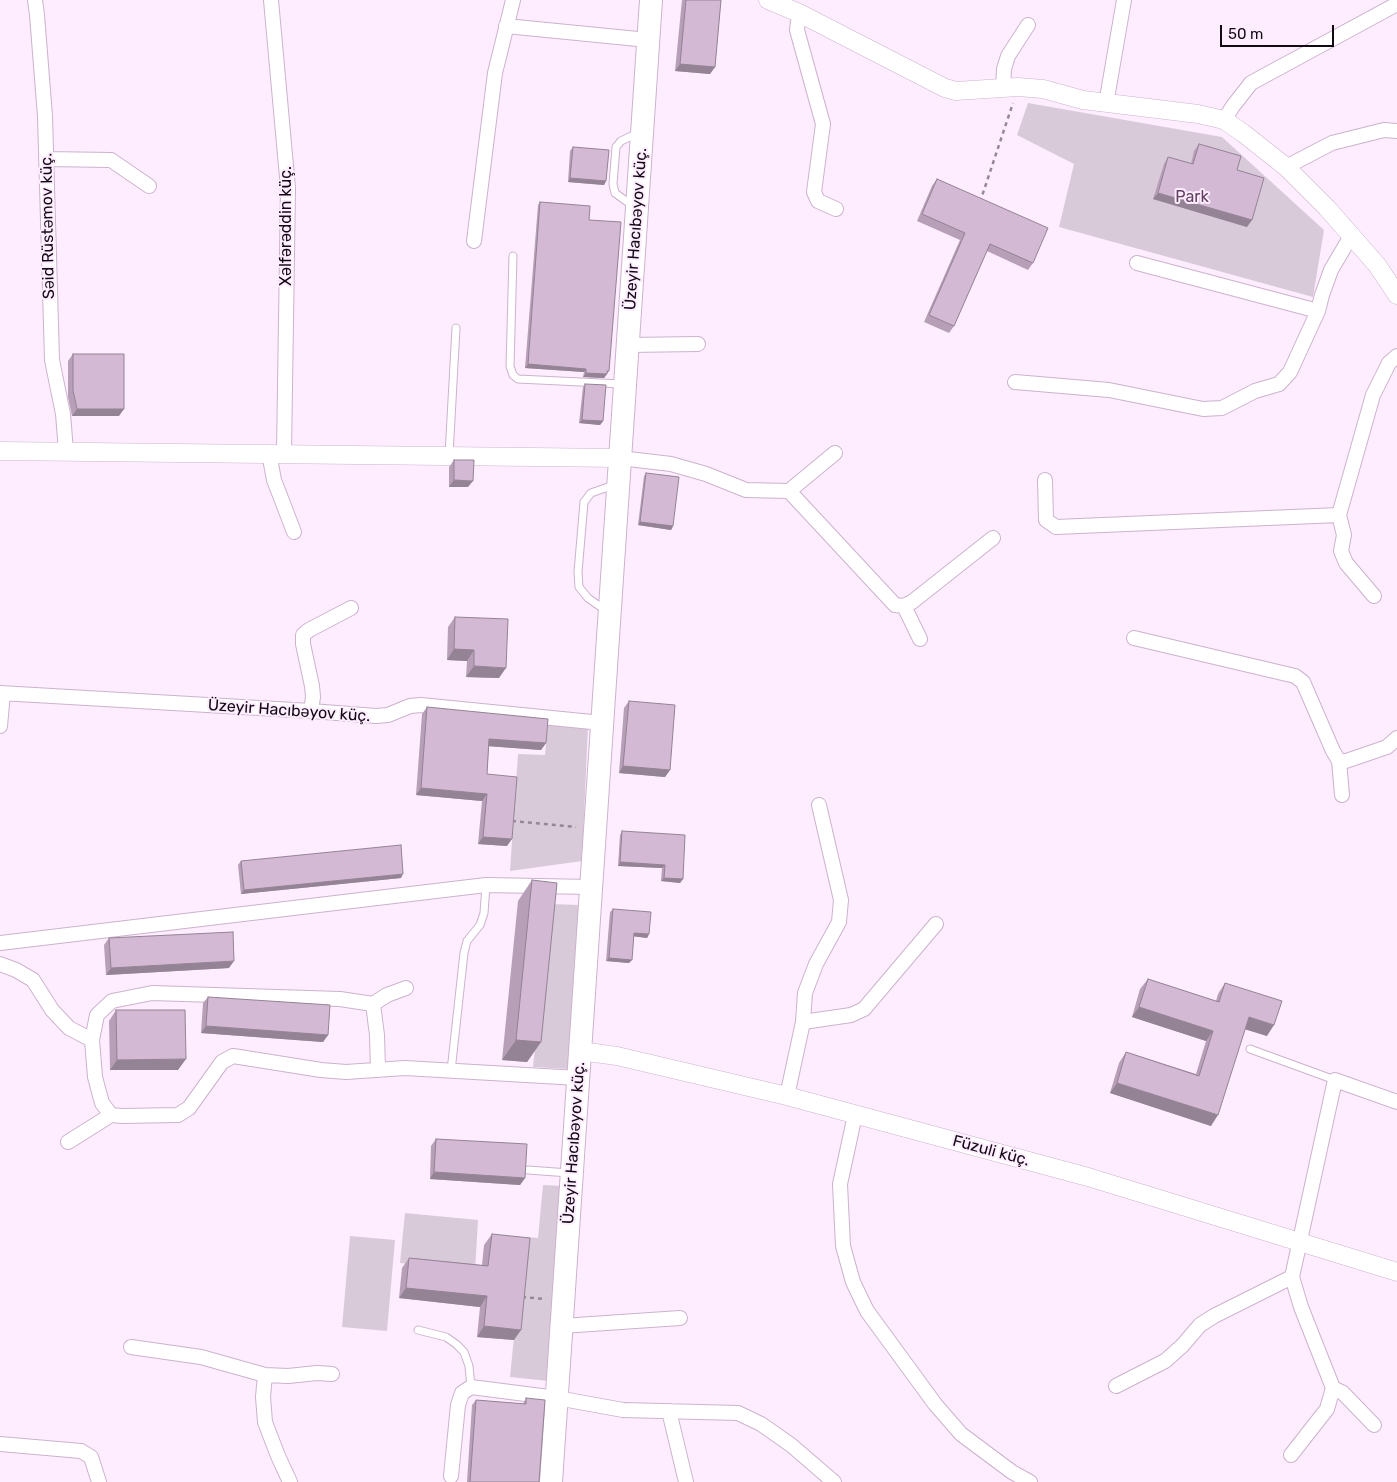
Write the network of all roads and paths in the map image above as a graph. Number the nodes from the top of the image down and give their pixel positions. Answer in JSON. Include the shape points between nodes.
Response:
{"nodes":[{"id":1,"x":35,"y":0,"type":"edge"},
{"id":2,"x":271,"y":0,"type":"edge"},
{"id":3,"x":513,"y":0,"type":"edge"},
{"id":4,"x":651,"y":0,"type":"edge"},
{"id":5,"x":768,"y":0,"type":"edge"},
{"id":6,"x":1124,"y":0,"type":"edge"},
{"id":7,"x":1397,"y":4,"type":"edge"},
{"id":8,"x":799,"y":13,"type":"junction"},
{"id":9,"x":1028,"y":25,"type":"dead end"},
{"id":10,"x":506,"y":26,"type":"junction"},
{"id":11,"x":648,"y":40,"type":"junction"},
{"id":12,"x":1011,"y":88,"type":"junction"},
{"id":13,"x":1106,"y":104,"type":"junction"},
{"id":14,"x":1224,"y":120,"type":"junction"},
{"id":15,"x":1397,"y":131,"type":"edge"},
{"id":16,"x":46,"y":160,"type":"junction"},
{"id":17,"x":1286,"y":167,"type":"junction"},
{"id":18,"x":149,"y":186,"type":"dead end"},
{"id":19,"x":978,"y":206,"type":"edge"},
{"id":20,"x":836,"y":210,"type":"dead end"},
{"id":21,"x":1351,"y":236,"type":"junction"},
{"id":22,"x":474,"y":241,"type":"dead end"},
{"id":23,"x":513,"y":256,"type":"dead end"},
{"id":24,"x":1137,"y":263,"type":"dead end"},
{"id":25,"x":1397,"y":295,"type":"edge"},
{"id":26,"x":1318,"y":311,"type":"junction"},
{"id":27,"x":456,"y":328,"type":"dead end"},
{"id":28,"x":698,"y":344,"type":"dead end"},
{"id":29,"x":628,"y":345,"type":"junction"},
{"id":30,"x":1397,"y":356,"type":"edge"},
{"id":31,"x":1015,"y":382,"type":"dead end"},
{"id":32,"x":625,"y":384,"type":"junction"},
{"id":33,"x":0,"y":451,"type":"edge"},
{"id":34,"x":66,"y":451,"type":"junction"},
{"id":35,"x":276,"y":453,"type":"junction"},
{"id":36,"x":835,"y":454,"type":"dead end"},
{"id":37,"x":448,"y":456,"type":"junction"},
{"id":38,"x":620,"y":458,"type":"junction"},
{"id":39,"x":1045,"y":480,"type":"dead end"},
{"id":40,"x":618,"y":483,"type":"junction"},
{"id":41,"x":789,"y":491,"type":"junction"},
{"id":42,"x":1339,"y":515,"type":"junction"},
{"id":43,"x":294,"y":532,"type":"dead end"},
{"id":44,"x":993,"y":538,"type":"dead end"},
{"id":45,"x":1374,"y":596,"type":"dead end"},
{"id":46,"x":904,"y":606,"type":"junction"},
{"id":47,"x":351,"y":608,"type":"dead end"},
{"id":48,"x":610,"y":613,"type":"junction"},
{"id":49,"x":1134,"y":638,"type":"dead end"},
{"id":50,"x":920,"y":639,"type":"dead end"},
{"id":51,"x":1,"y":693,"type":"edge"},
{"id":52,"x":311,"y":711,"type":"junction"},
{"id":53,"x":602,"y":723,"type":"junction"},
{"id":54,"x":0,"y":726,"type":"edge"},
{"id":55,"x":1397,"y":738,"type":"edge"},
{"id":56,"x":1339,"y":761,"type":"junction"},
{"id":57,"x":1342,"y":795,"type":"dead end"},
{"id":58,"x":819,"y":805,"type":"dead end"},
{"id":59,"x":509,"y":820,"type":"edge"},
{"id":60,"x":595,"y":829,"type":"junction"},
{"id":61,"x":486,"y":885,"type":"junction"},
{"id":62,"x":591,"y":887,"type":"junction"},
{"id":63,"x":936,"y":924,"type":"dead end"},
{"id":64,"x":0,"y":943,"type":"edge"},
{"id":65,"x":0,"y":964,"type":"edge"},
{"id":66,"x":406,"y":988,"type":"dead end"},
{"id":67,"x":373,"y":1004,"type":"junction"},
{"id":68,"x":803,"y":1022,"type":"junction"},
{"id":69,"x":92,"y":1040,"type":"junction"},
{"id":70,"x":1250,"y":1049,"type":"dead end"},
{"id":71,"x":580,"y":1051,"type":"junction"},
{"id":72,"x":378,"y":1070,"type":"junction"},
{"id":73,"x":451,"y":1071,"type":"junction"},
{"id":74,"x":578,"y":1078,"type":"junction"},
{"id":75,"x":1335,"y":1080,"type":"junction"},
{"id":76,"x":787,"y":1096,"type":"junction"},
{"id":77,"x":1397,"y":1102,"type":"edge"},
{"id":78,"x":110,"y":1115,"type":"junction"},
{"id":79,"x":855,"y":1115,"type":"junction"},
{"id":80,"x":68,"y":1142,"type":"dead end"},
{"id":81,"x":528,"y":1170,"type":"edge"},
{"id":82,"x":572,"y":1173,"type":"junction"},
{"id":83,"x":1300,"y":1241,"type":"junction"},
{"id":84,"x":1397,"y":1272,"type":"edge"},
{"id":85,"x":1292,"y":1277,"type":"junction"},
{"id":86,"x":518,"y":1297,"type":"edge"},
{"id":87,"x":563,"y":1301,"type":"junction"},
{"id":88,"x":680,"y":1318,"type":"dead end"},
{"id":89,"x":562,"y":1326,"type":"junction"},
{"id":90,"x":418,"y":1330,"type":"dead end"},
{"id":91,"x":131,"y":1347,"type":"dead end"},
{"id":92,"x":332,"y":1374,"type":"dead end"},
{"id":93,"x":265,"y":1375,"type":"junction"},
{"id":94,"x":1116,"y":1386,"type":"dead end"},
{"id":95,"x":471,"y":1387,"type":"junction"},
{"id":96,"x":1333,"y":1388,"type":"junction"},
{"id":97,"x":557,"y":1398,"type":"junction"},
{"id":98,"x":669,"y":1411,"type":"junction"},
{"id":99,"x":1374,"y":1425,"type":"dead end"},
{"id":100,"x":0,"y":1444,"type":"edge"},
{"id":101,"x":1291,"y":1455,"type":"dead end"},
{"id":102,"x":451,"y":1476,"type":"dead end"},
{"id":103,"x":99,"y":1482,"type":"edge"},
{"id":104,"x":290,"y":1482,"type":"edge"},
{"id":105,"x":551,"y":1482,"type":"edge"},
{"id":106,"x":686,"y":1482,"type":"edge"},
{"id":107,"x":834,"y":1482,"type":"edge"},
{"id":108,"x":1030,"y":1482,"type":"edge"}],
"edges":[{"from":1,"to":16,"type":"street","name":"Səid Rüstəmov küç.","via":[[45,107]]},
{"from":2,"to":35,"type":"street","name":"Xəlfərəddin küç.","via":[[288,188]]},
{"from":3,"to":10,"type":"street"},
{"from":4,"to":11,"type":"main road","name":"Üzeyir Hacıbəyov küç."},
{"from":5,"to":8,"type":"street"},
{"from":6,"to":13,"type":"street"},
{"from":7,"to":14,"type":"street","via":[[1251,83]]},
{"from":8,"to":12,"type":"street","via":[[945,88],[956,91]]},
{"from":8,"to":20,"type":"street","via":[[797,30],[823,124],[814,192],[818,201]]},
{"from":9,"to":12,"type":"street","via":[[1008,56],[1004,70]]},
{"from":10,"to":11,"type":"street"},
{"from":10,"to":22,"type":"street","via":[[495,73]]},
{"from":11,"to":29,"type":"main road","name":"Üzeyir Hacıbəyov küç."},
{"from":12,"to":13,"type":"street","via":[[1043,89]]},
{"from":12,"to":19,"type":"path"},
{"from":13,"to":14,"type":"street"},
{"from":14,"to":17,"type":"street"},
{"from":15,"to":17,"type":"street","via":[[1384,130],[1332,143]]},
{"from":16,"to":18,"type":"street","via":[[111,160]]},
{"from":16,"to":34,"type":"street","name":"Səid Rüstəmov küç.","via":[[52,360]]},
{"from":17,"to":21,"type":"street"},
{"from":21,"to":25,"type":"street","via":[[1377,265]]},
{"from":21,"to":26,"type":"street","via":[[1331,270]]},
{"from":23,"to":32,"type":"lane","via":[[510,366],[513,375],[518,379]]},
{"from":24,"to":26,"type":"street"},
{"from":26,"to":31,"type":"street","via":[[1290,372],[1278,384],[1255,391],[1222,408],[1203,410],[1109,390]]},
{"from":27,"to":37,"type":"lane"},
{"from":28,"to":29,"type":"street"},
{"from":29,"to":32,"type":"main road","name":"Üzeyir Hacıbəyov küç."},
{"from":30,"to":42,"type":"street","via":[[1389,363],[1373,395]]},
{"from":32,"to":38,"type":"main road","name":"Üzeyir Hacıbəyov küç."},
{"from":33,"to":34,"type":"street"},
{"from":34,"to":35,"type":"street"},
{"from":35,"to":37,"type":"street"},
{"from":35,"to":43,"type":"street","name":"Xəlfərəddin küç.","via":[[274,480]]},
{"from":36,"to":41,"type":"street"},
{"from":37,"to":38,"type":"street"},
{"from":38,"to":40,"type":"main road","name":"Üzeyir Hacıbəyov küç."},
{"from":38,"to":41,"type":"street","via":[[671,464],[746,490]]},
{"from":39,"to":42,"type":"street","via":[[1046,520],[1056,527]]},
{"from":40,"to":48,"type":"main road","name":"Üzeyir Hacıbəyov küç."},
{"from":40,"to":48,"type":"lane","via":[[591,492],[584,502],[578,572],[579,587],[588,598]]},
{"from":41,"to":46,"type":"street","via":[[895,605]]},
{"from":42,"to":45,"type":"street","via":[[1344,535],[1341,551],[1346,563]]},
{"from":44,"to":46,"type":"street"},
{"from":46,"to":50,"type":"street"},
{"from":47,"to":52,"type":"street","via":[[303,635],[313,691]]},
{"from":48,"to":53,"type":"main road","name":"Üzeyir Hacıbəyov küç."},
{"from":49,"to":56,"type":"street","via":[[1295,676],[1303,682]]},
{"from":51,"to":52,"type":"street","name":"Üzeyir Hacıbəyov küç."},
{"from":51,"to":54,"type":"street","name":"Üzeyir Hacıbəyov küç."},
{"from":52,"to":53,"type":"street","name":"Üzeyir Hacıbəyov küç.","via":[[376,716],[421,704]]},
{"from":53,"to":60,"type":"main road","name":"Üzeyir Hacıbəyov küç."},
{"from":55,"to":56,"type":"street","via":[[1387,746]]},
{"from":56,"to":57,"type":"street"},
{"from":58,"to":68,"type":"street","via":[[841,900],[839,922],[805,992]]},
{"from":59,"to":60,"type":"path"},
{"from":60,"to":62,"type":"main road","name":"Üzeyir Hacıbəyov küç."},
{"from":61,"to":62,"type":"street"},
{"from":61,"to":64,"type":"street"},
{"from":61,"to":73,"type":"lane","via":[[484,913],[480,925],[467,941],[464,953]]},
{"from":62,"to":71,"type":"main road","name":"Üzeyir Hacıbəyov küç."},
{"from":63,"to":68,"type":"street","via":[[864,1009],[851,1015]]},
{"from":65,"to":69,"type":"street","via":[[33,980],[52,1010],[69,1028]]},
{"from":66,"to":67,"type":"street"},
{"from":67,"to":69,"type":"street","via":[[340,999],[152,993],[112,1000],[97,1015]]},
{"from":67,"to":72,"type":"street"},
{"from":68,"to":76,"type":"street"},
{"from":69,"to":78,"type":"street","via":[[95,1077],[102,1103]]},
{"from":70,"to":75,"type":"lane"},
{"from":71,"to":74,"type":"main road","name":"Üzeyir Hacıbəyov küç."},
{"from":71,"to":76,"type":"street","name":"Füzuli küç.","via":[[623,1057]]},
{"from":72,"to":73,"type":"street"},
{"from":72,"to":78,"type":"street","via":[[322,1070],[233,1056],[222,1062],[189,1108],[178,1115]]},
{"from":73,"to":74,"type":"street"},
{"from":74,"to":82,"type":"main road","name":"Üzeyir Hacıbəyov küç."},
{"from":75,"to":77,"type":"street"},
{"from":75,"to":83,"type":"street"},
{"from":76,"to":79,"type":"street","name":"Füzuli küç."},
{"from":78,"to":80,"type":"street"},
{"from":79,"to":83,"type":"street","name":"Füzuli küç.","via":[[1088,1177]]},
{"from":79,"to":108,"type":"street","via":[[840,1184],[843,1246],[853,1282],[867,1311],[961,1434]]},
{"from":81,"to":82,"type":"lane"},
{"from":82,"to":87,"type":"main road","name":"Üzeyir Hacıbəyov küç."},
{"from":83,"to":84,"type":"street","name":"Füzuli küç."},
{"from":83,"to":85,"type":"street"},
{"from":85,"to":94,"type":"street","via":[[1214,1316],[1200,1325],[1165,1360]]},
{"from":85,"to":96,"type":"street"},
{"from":86,"to":87,"type":"path"},
{"from":87,"to":89,"type":"main road","name":"Üzeyir Hacıbəyov küç."},
{"from":88,"to":89,"type":"street"},
{"from":89,"to":97,"type":"main road","name":"Üzeyir Hacıbəyov küç."},
{"from":90,"to":95,"type":"lane","via":[[446,1337],[464,1352]]},
{"from":91,"to":93,"type":"street","via":[[201,1357]]},
{"from":92,"to":93,"type":"street"},
{"from":93,"to":104,"type":"street","via":[[266,1422]]},
{"from":95,"to":97,"type":"street"},
{"from":95,"to":102,"type":"street","via":[[462,1393],[458,1405]]},
{"from":96,"to":99,"type":"street","via":[[1343,1393]]},
{"from":96,"to":101,"type":"street","via":[[1326,1409]]},
{"from":97,"to":98,"type":"street","via":[[623,1410]]},
{"from":97,"to":105,"type":"main road","name":"Üzeyir Hacıbəyov küç."},
{"from":98,"to":106,"type":"street"},
{"from":98,"to":107,"type":"street","via":[[738,1413],[791,1445]]},
{"from":100,"to":103,"type":"street","via":[[81,1451],[91,1457]]}]}
